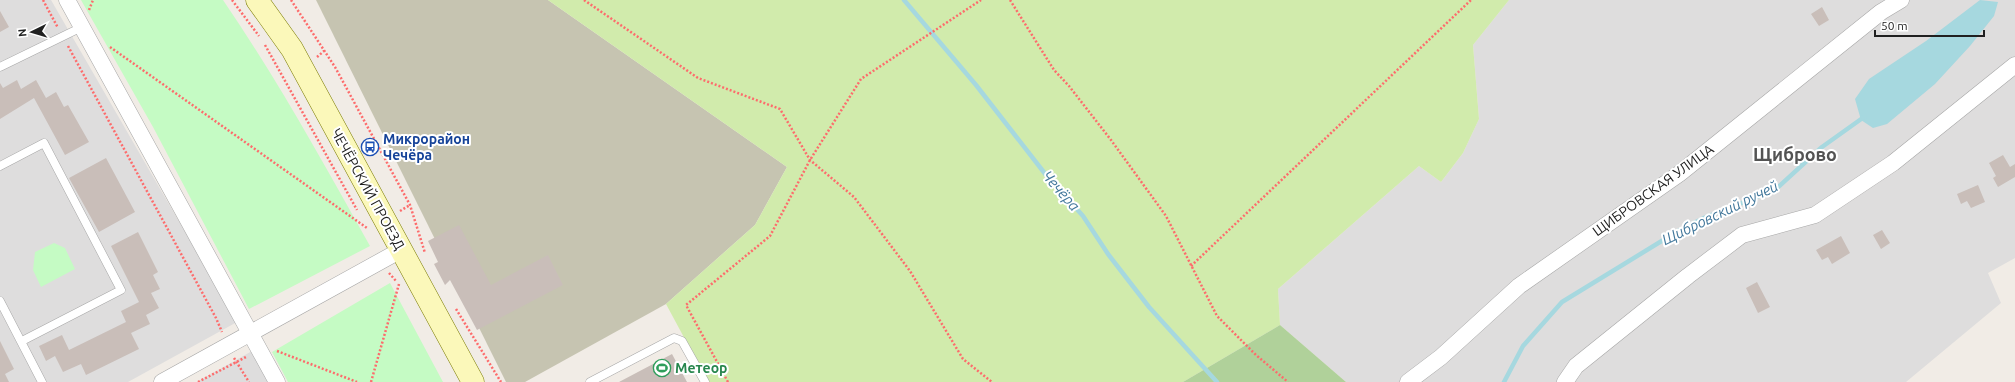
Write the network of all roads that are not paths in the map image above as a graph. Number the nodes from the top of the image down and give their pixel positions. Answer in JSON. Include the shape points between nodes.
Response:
{"nodes":[{"id":1,"x":67,"y":0,"type":"edge"},
{"id":2,"x":257,"y":0,"type":"edge"},
{"id":3,"x":1900,"y":0,"type":"edge"},
{"id":4,"x":82,"y":26,"type":"junction"},
{"id":5,"x":2015,"y":65,"type":"edge"},
{"id":6,"x":0,"y":67,"type":"edge"},
{"id":7,"x":0,"y":166,"type":"edge"},
{"id":8,"x":401,"y":250,"type":"junction"},
{"id":9,"x":0,"y":301,"type":"edge"},
{"id":10,"x":251,"y":334,"type":"junction"},
{"id":11,"x":22,"y":341,"type":"junction"},
{"id":12,"x":42,"y":382,"type":"edge"},
{"id":13,"x":162,"y":382,"type":"edge"},
{"id":14,"x":277,"y":382,"type":"edge"},
{"id":15,"x":473,"y":382,"type":"edge"},
{"id":16,"x":590,"y":382,"type":"edge"},
{"id":17,"x":705,"y":382,"type":"edge"},
{"id":18,"x":1408,"y":382,"type":"edge"},
{"id":19,"x":1565,"y":382,"type":"edge"}],
"edges":[{"from":1,"to":4,"type":"street"},
{"from":2,"to":8,"type":"main road","name":"ЧЕЧЁРСКИЙ ПРОЕЗД","via":[[292,49]]},
{"from":3,"to":18,"type":"street","name":"ЩИБРОВСКАЯ УЛИЦА","via":[[1881,12],[1679,174],[1519,286]]},
{"from":4,"to":6,"type":"lane"},
{"from":4,"to":10,"type":"street"},
{"from":5,"to":19,"type":"street","via":[[1893,163],[1815,215],[1742,235],[1576,366]]},
{"from":7,"to":11,"type":"lane","via":[[44,144],[121,290]]},
{"from":8,"to":10,"type":"street"},
{"from":8,"to":15,"type":"main road","name":"ЧЕЧЁРСКИЙ ПРОЕЗД"},
{"from":9,"to":11,"type":"lane"},
{"from":10,"to":13,"type":"street"},
{"from":10,"to":14,"type":"street"},
{"from":11,"to":12,"type":"lane"},
{"from":16,"to":17,"type":"lane","via":[[674,338],[682,341]]}]}
